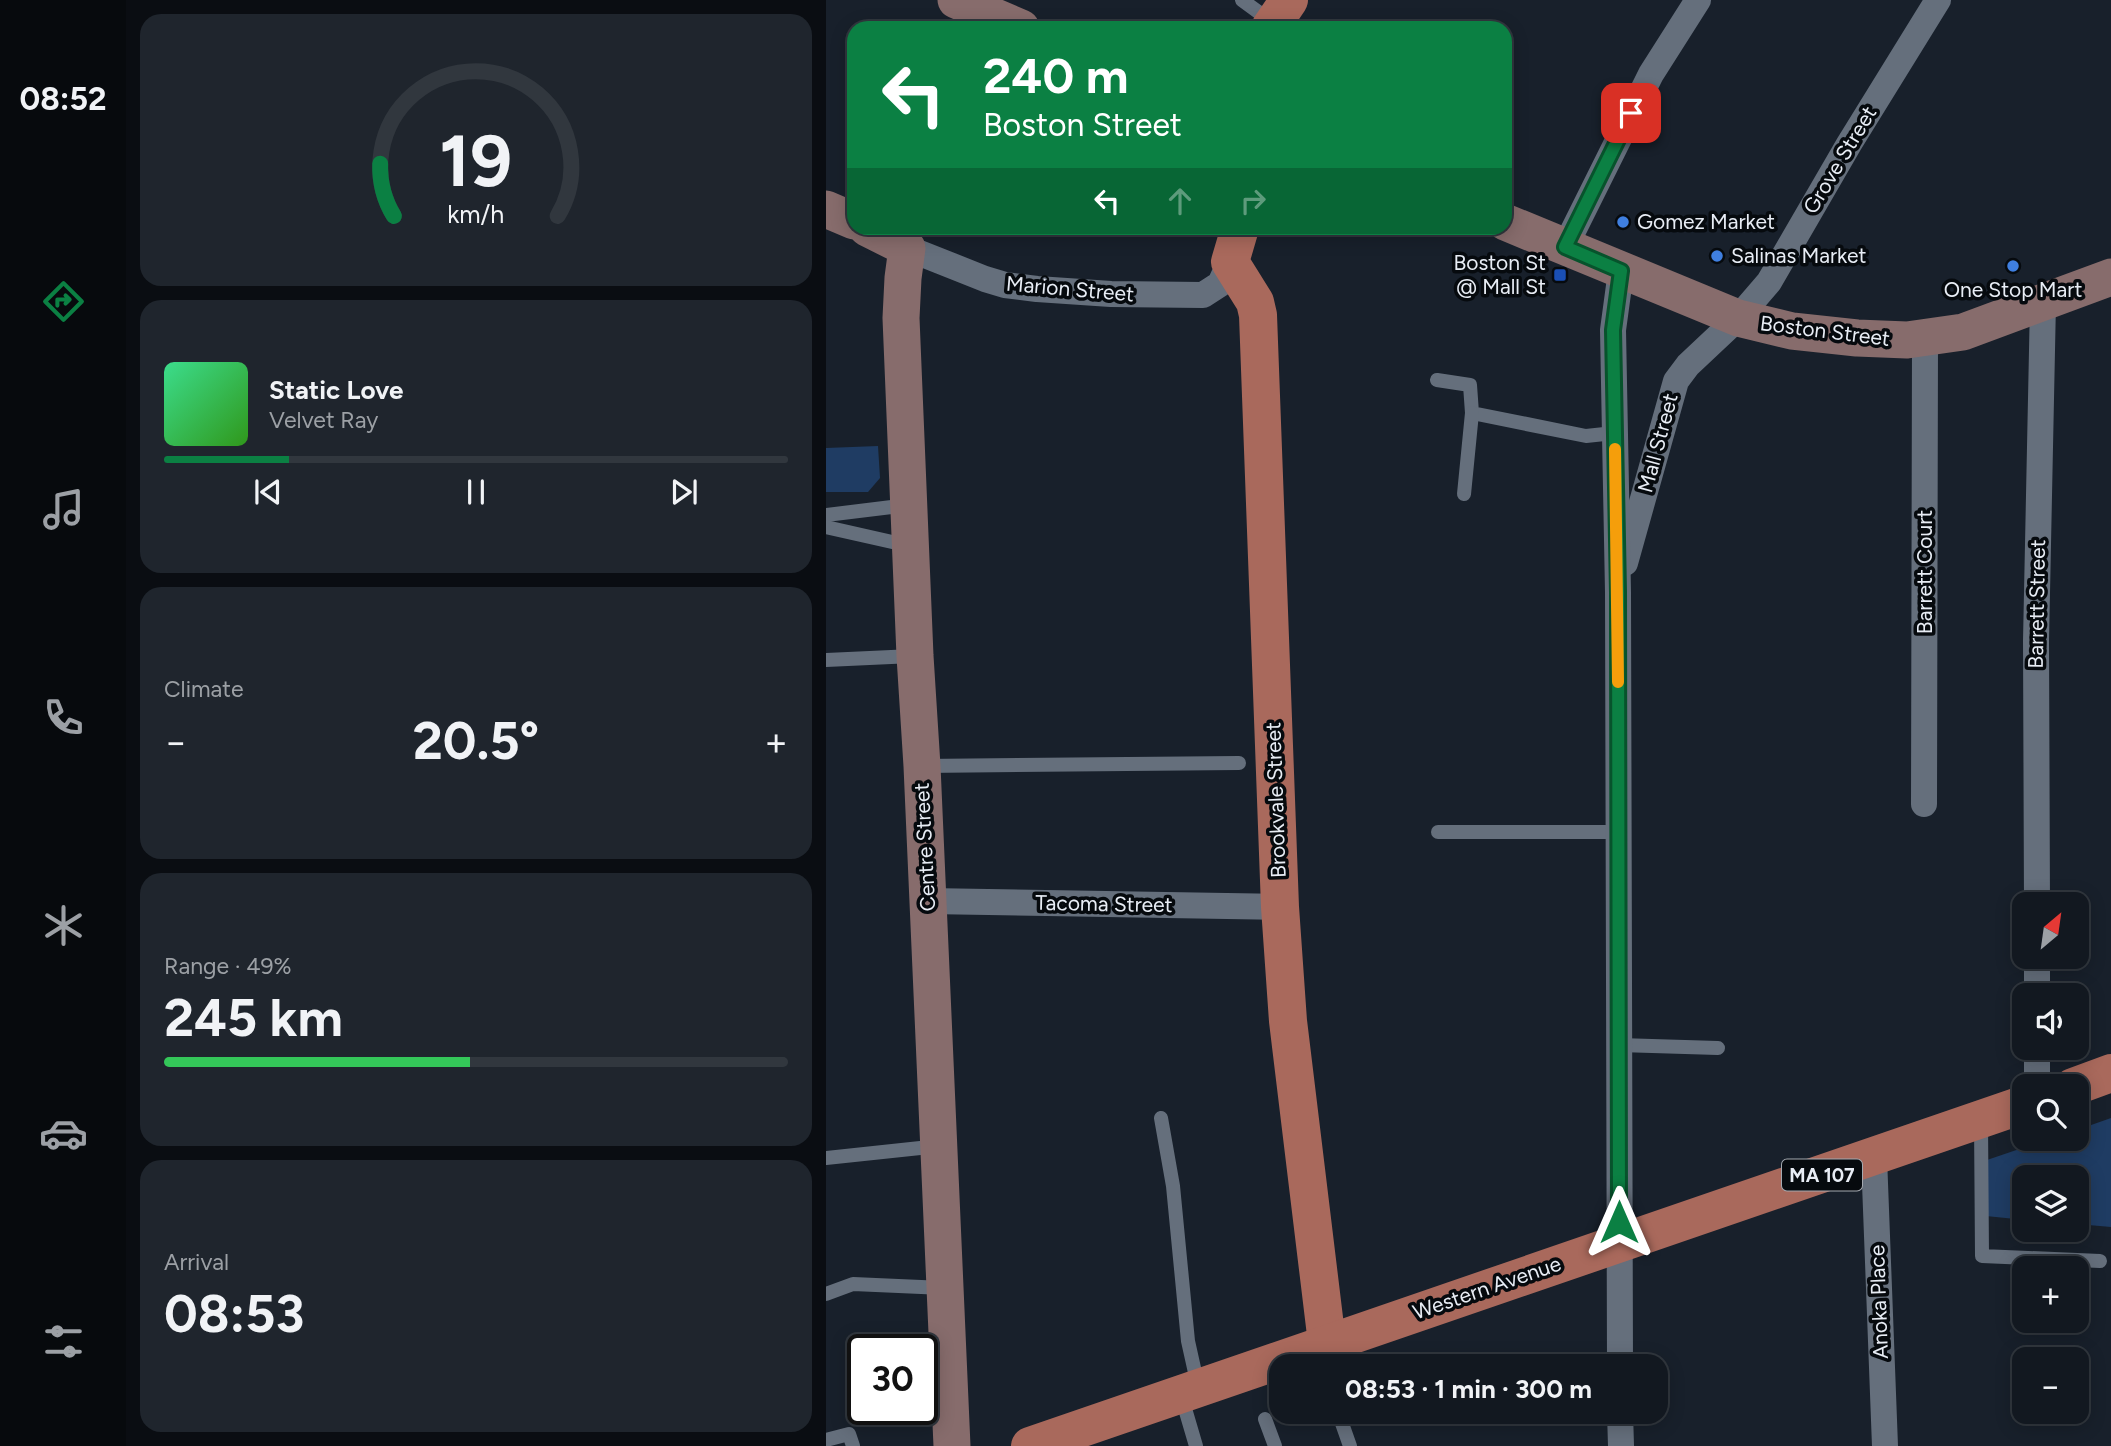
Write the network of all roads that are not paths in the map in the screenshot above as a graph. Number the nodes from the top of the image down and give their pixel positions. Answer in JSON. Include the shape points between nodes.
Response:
{"nodes":[{"id":1,"x":956,"y":0,"type":"edge"},
{"id":2,"x":1242,"y":0,"type":"edge"},
{"id":3,"x":1698,"y":0,"type":"edge"},
{"id":4,"x":1938,"y":0,"type":"edge"},
{"id":5,"x":1009,"y":16,"type":"edge"},
{"id":6,"x":1278,"y":17,"type":"edge"},
{"id":7,"x":826,"y":209,"type":"edge"},
{"id":8,"x":847,"y":218,"type":"edge"},
{"id":9,"x":1512,"y":225,"type":"edge"},
{"id":10,"x":882,"y":235,"type":"edge"},
{"id":11,"x":1235,"y":245,"type":"edge"},
{"id":12,"x":907,"y":247,"type":"junction"},
{"id":13,"x":1565,"y":247,"type":"junction"},
{"id":14,"x":1621,"y":271,"type":"junction"},
{"id":15,"x":2111,"y":277,"type":"edge"},
{"id":16,"x":2043,"y":302,"type":"junction"},
{"id":17,"x":1738,"y":318,"type":"junction"},
{"id":18,"x":1925,"y":340,"type":"junction"},
{"id":19,"x":1437,"y":380,"type":"dead end"},
{"id":20,"x":1472,"y":413,"type":"junction"},
{"id":21,"x":1614,"y":433,"type":"junction"},
{"id":22,"x":1464,"y":494,"type":"dead end"},
{"id":23,"x":910,"y":504,"type":"junction"},
{"id":24,"x":826,"y":515,"type":"edge"},
{"id":25,"x":826,"y":527,"type":"edge"},
{"id":26,"x":912,"y":547,"type":"junction"},
{"id":27,"x":1618,"y":592,"type":"junction"},
{"id":28,"x":915,"y":656,"type":"junction"},
{"id":29,"x":826,"y":660,"type":"edge"},
{"id":30,"x":1240,"y":763,"type":"dead end"},
{"id":31,"x":922,"y":766,"type":"junction"},
{"id":32,"x":1924,"y":804,"type":"dead end"},
{"id":33,"x":1438,"y":832,"type":"dead end"},
{"id":34,"x":1619,"y":832,"type":"junction"},
{"id":35,"x":2037,"y":892,"type":"edge"},
{"id":36,"x":928,"y":901,"type":"junction"},
{"id":37,"x":1280,"y":907,"type":"junction"},
{"id":38,"x":1619,"y":1045,"type":"junction"},
{"id":39,"x":1718,"y":1048,"type":"dead end"},
{"id":40,"x":2111,"y":1073,"type":"edge"},
{"id":41,"x":2089,"y":1081,"type":"edge"},
{"id":42,"x":2012,"y":1108,"type":"edge"},
{"id":43,"x":1161,"y":1118,"type":"dead end"},
{"id":44,"x":1981,"y":1119,"type":"junction"},
{"id":45,"x":940,"y":1146,"type":"junction"},
{"id":46,"x":1874,"y":1157,"type":"junction"},
{"id":47,"x":826,"y":1158,"type":"edge"},
{"id":48,"x":1619,"y":1244,"type":"junction"},
{"id":49,"x":2100,"y":1261,"type":"dead end"},
{"id":50,"x":945,"y":1288,"type":"junction"},
{"id":51,"x":826,"y":1294,"type":"edge"},
{"id":52,"x":1328,"y":1349,"type":"junction"},
{"id":53,"x":1620,"y":1354,"type":"edge"},
{"id":54,"x":1189,"y":1390,"type":"junction"},
{"id":55,"x":1265,"y":1419,"type":"dead end"},
{"id":56,"x":1342,"y":1424,"type":"edge"},
{"id":57,"x":1620,"y":1424,"type":"edge"},
{"id":58,"x":826,"y":1440,"type":"edge"},
{"id":59,"x":853,"y":1446,"type":"edge"},
{"id":60,"x":953,"y":1446,"type":"edge"},
{"id":61,"x":1030,"y":1446,"type":"edge"},
{"id":62,"x":1196,"y":1446,"type":"edge"},
{"id":63,"x":1275,"y":1446,"type":"edge"},
{"id":64,"x":1350,"y":1446,"type":"edge"},
{"id":65,"x":1620,"y":1446,"type":"edge"},
{"id":66,"x":1885,"y":1446,"type":"edge"}],
"edges":[{"from":1,"to":5,"type":"main road"},
{"from":2,"to":6,"type":"lane"},
{"from":3,"to":13,"type":"street","via":[[1651,74]]},
{"from":4,"to":17,"type":"street","name":"Grove Street","via":[[1769,282]]},
{"from":7,"to":8,"type":"main road"},
{"from":9,"to":13,"type":"main road","name":"Boston Street"},
{"from":10,"to":12,"type":"main road","name":"Marion Street"},
{"from":11,"to":12,"type":"street","name":"Marion Street","via":[[1220,284],[1203,295],[1111,294],[1006,285]]},
{"from":11,"to":37,"type":"main road","name":"Brookvale Street","via":[[1258,315]]},
{"from":12,"to":23,"type":"main road","name":"Centre Street","via":[[901,309]]},
{"from":13,"to":14,"type":"main road","name":"Boston Street"},
{"from":14,"to":17,"type":"main road","name":"Boston Street"},
{"from":14,"to":21,"type":"street","name":"Mall Street","via":[[1613,330]]},
{"from":15,"to":16,"type":"main road","name":"Boston Street"},
{"from":16,"to":18,"type":"main road","name":"Boston Street","via":[[1977,328]]},
{"from":16,"to":35,"type":"street","name":"Barrett Street","via":[[2036,641]]},
{"from":17,"to":18,"type":"main road","name":"Boston Street","via":[[1803,333]]},
{"from":17,"to":27,"type":"street","name":"Mall Street","via":[[1688,365],[1673,387]]},
{"from":18,"to":32,"type":"street","name":"Barrett Court"},
{"from":19,"to":20,"type":"lane","via":[[1470,385]]},
{"from":20,"to":21,"type":"lane","via":[[1586,436]]},
{"from":20,"to":22,"type":"lane"},
{"from":21,"to":27,"type":"street","name":"Mall Street"},
{"from":23,"to":24,"type":"lane"},
{"from":23,"to":26,"type":"main road","name":"Centre Street"},
{"from":25,"to":26,"type":"lane"},
{"from":26,"to":28,"type":"main road","name":"Centre Street"},
{"from":27,"to":34,"type":"street","name":"Mall Street"},
{"from":28,"to":29,"type":"lane"},
{"from":28,"to":31,"type":"main road","name":"Centre Street"},
{"from":30,"to":31,"type":"lane"},
{"from":31,"to":36,"type":"main road","name":"Centre Street"},
{"from":33,"to":34,"type":"lane"},
{"from":34,"to":38,"type":"street","name":"Mall Street"},
{"from":36,"to":37,"type":"street","name":"Tacoma Street"},
{"from":36,"to":45,"type":"main road","name":"Centre Street"},
{"from":37,"to":52,"type":"main road","name":"Brookvale Street","via":[[1288,1021]]},
{"from":38,"to":39,"type":"lane"},
{"from":38,"to":48,"type":"street","name":"Mall Street"},
{"from":40,"to":41,"type":"main road"},
{"from":42,"to":44,"type":"main road","name":"Western Avenue","number":"MA 107"},
{"from":43,"to":54,"type":"lane","via":[[1188,1340]]},
{"from":44,"to":46,"type":"main road","name":"Western Avenue","number":"MA 107"},
{"from":44,"to":49,"type":"lane","via":[[1982,1256]]},
{"from":45,"to":47,"type":"lane"},
{"from":45,"to":50,"type":"main road","name":"Centre Street"},
{"from":46,"to":48,"type":"main road","name":"Western Avenue","number":"MA 107"},
{"from":46,"to":66,"type":"street","name":"Anoka Place"},
{"from":48,"to":52,"type":"main road","name":"Western Avenue","number":"MA 107"},
{"from":48,"to":53,"type":"street","name":"Mall Street"},
{"from":50,"to":51,"type":"lane","via":[[853,1284]]},
{"from":50,"to":60,"type":"main road","name":"Centre Street"},
{"from":52,"to":54,"type":"main road","name":"Western Avenue","number":"MA 107"},
{"from":54,"to":61,"type":"main road","name":"Western Avenue","number":"MA 107"},
{"from":54,"to":62,"type":"lane"},
{"from":55,"to":63,"type":"lane"},
{"from":56,"to":64,"type":"lane"},
{"from":57,"to":65,"type":"street"},
{"from":58,"to":59,"type":"lane","via":[[849,1434]]}]}
